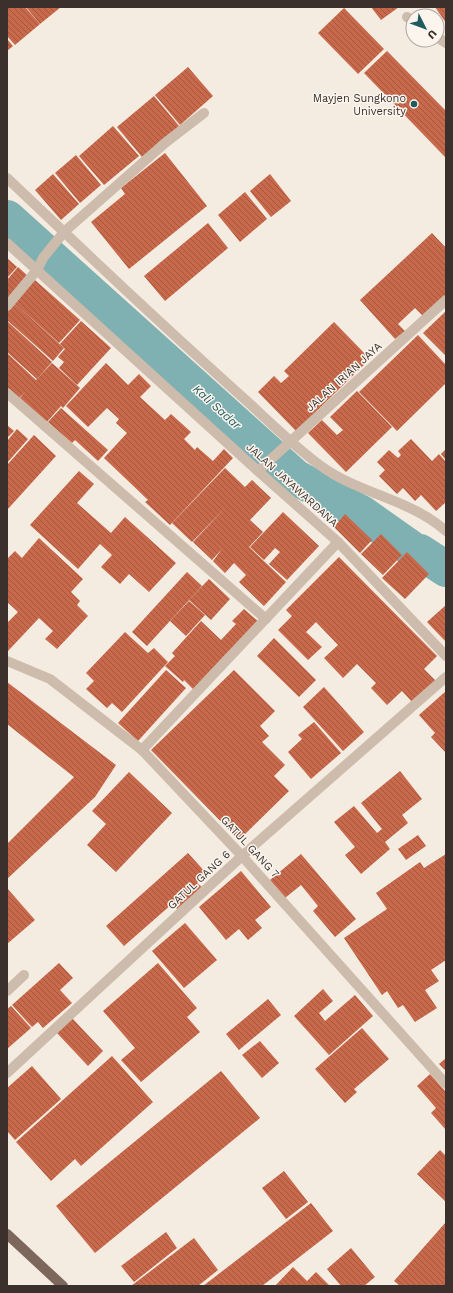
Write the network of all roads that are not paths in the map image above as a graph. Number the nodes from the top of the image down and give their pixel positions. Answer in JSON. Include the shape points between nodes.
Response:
{"nodes":[{"id":1,"x":204,"y":113,"type":"dead end"},
{"id":2,"x":7,"y":178,"type":"edge"},
{"id":3,"x":64,"y":232,"type":"junction"},
{"id":4,"x":7,"y":243,"type":"edge"},
{"id":5,"x":37,"y":270,"type":"junction"},
{"id":6,"x":446,"y":300,"type":"edge"},
{"id":7,"x":7,"y":306,"type":"edge"},
{"id":8,"x":7,"y":393,"type":"edge"},
{"id":9,"x":291,"y":441,"type":"junction"},
{"id":10,"x":258,"y":471,"type":"junction"},
{"id":11,"x":446,"y":531,"type":"edge"},
{"id":12,"x":338,"y":542,"type":"junction"},
{"id":13,"x":266,"y":618,"type":"junction"},
{"id":14,"x":446,"y":656,"type":"edge"},
{"id":15,"x":7,"y":661,"type":"edge"},
{"id":16,"x":446,"y":677,"type":"edge"},
{"id":17,"x":142,"y":750,"type":"junction"},
{"id":18,"x":242,"y":856,"type":"junction"},
{"id":19,"x":24,"y":975,"type":"dead end"},
{"id":20,"x":7,"y":991,"type":"edge"},
{"id":21,"x":7,"y":1073,"type":"edge"},
{"id":22,"x":446,"y":1084,"type":"edge"},
{"id":23,"x":7,"y":1234,"type":"edge"},
{"id":24,"x":63,"y":1286,"type":"edge"}],
"edges":[{"from":1,"to":3,"type":"street","via":[[165,143]]},
{"from":2,"to":3,"type":"street"},
{"from":3,"to":5,"type":"street","via":[[43,258]]},
{"from":3,"to":9,"type":"street"},
{"from":4,"to":5,"type":"street","name":"JALAN JAYAWARDANA"},
{"from":5,"to":7,"type":"street"},
{"from":5,"to":10,"type":"street","name":"JALAN JAYAWARDANA"},
{"from":6,"to":9,"type":"street","name":"JALAN IRIAN JAYA"},
{"from":8,"to":13,"type":"street"},
{"from":9,"to":10,"type":"street","name":"JALAN IRIAN JAYA"},
{"from":9,"to":11,"type":"street","via":[[331,473],[418,511]]},
{"from":10,"to":12,"type":"street","name":"JALAN JAYAWARDANA"},
{"from":12,"to":13,"type":"street"},
{"from":12,"to":14,"type":"street","name":"JALAN JAYAWARDANA"},
{"from":13,"to":17,"type":"street"},
{"from":15,"to":17,"type":"street","name":"GATUL GANG 7","via":[[50,679]]},
{"from":16,"to":18,"type":"street","name":"GATUL GANG 6"},
{"from":17,"to":18,"type":"street","name":"GATUL GANG 7"},
{"from":18,"to":21,"type":"street","name":"GATUL GANG 6"},
{"from":18,"to":22,"type":"street","name":"GATUL GANG 7"},
{"from":19,"to":20,"type":"street"},
{"from":23,"to":24,"type":"main road"}]}
